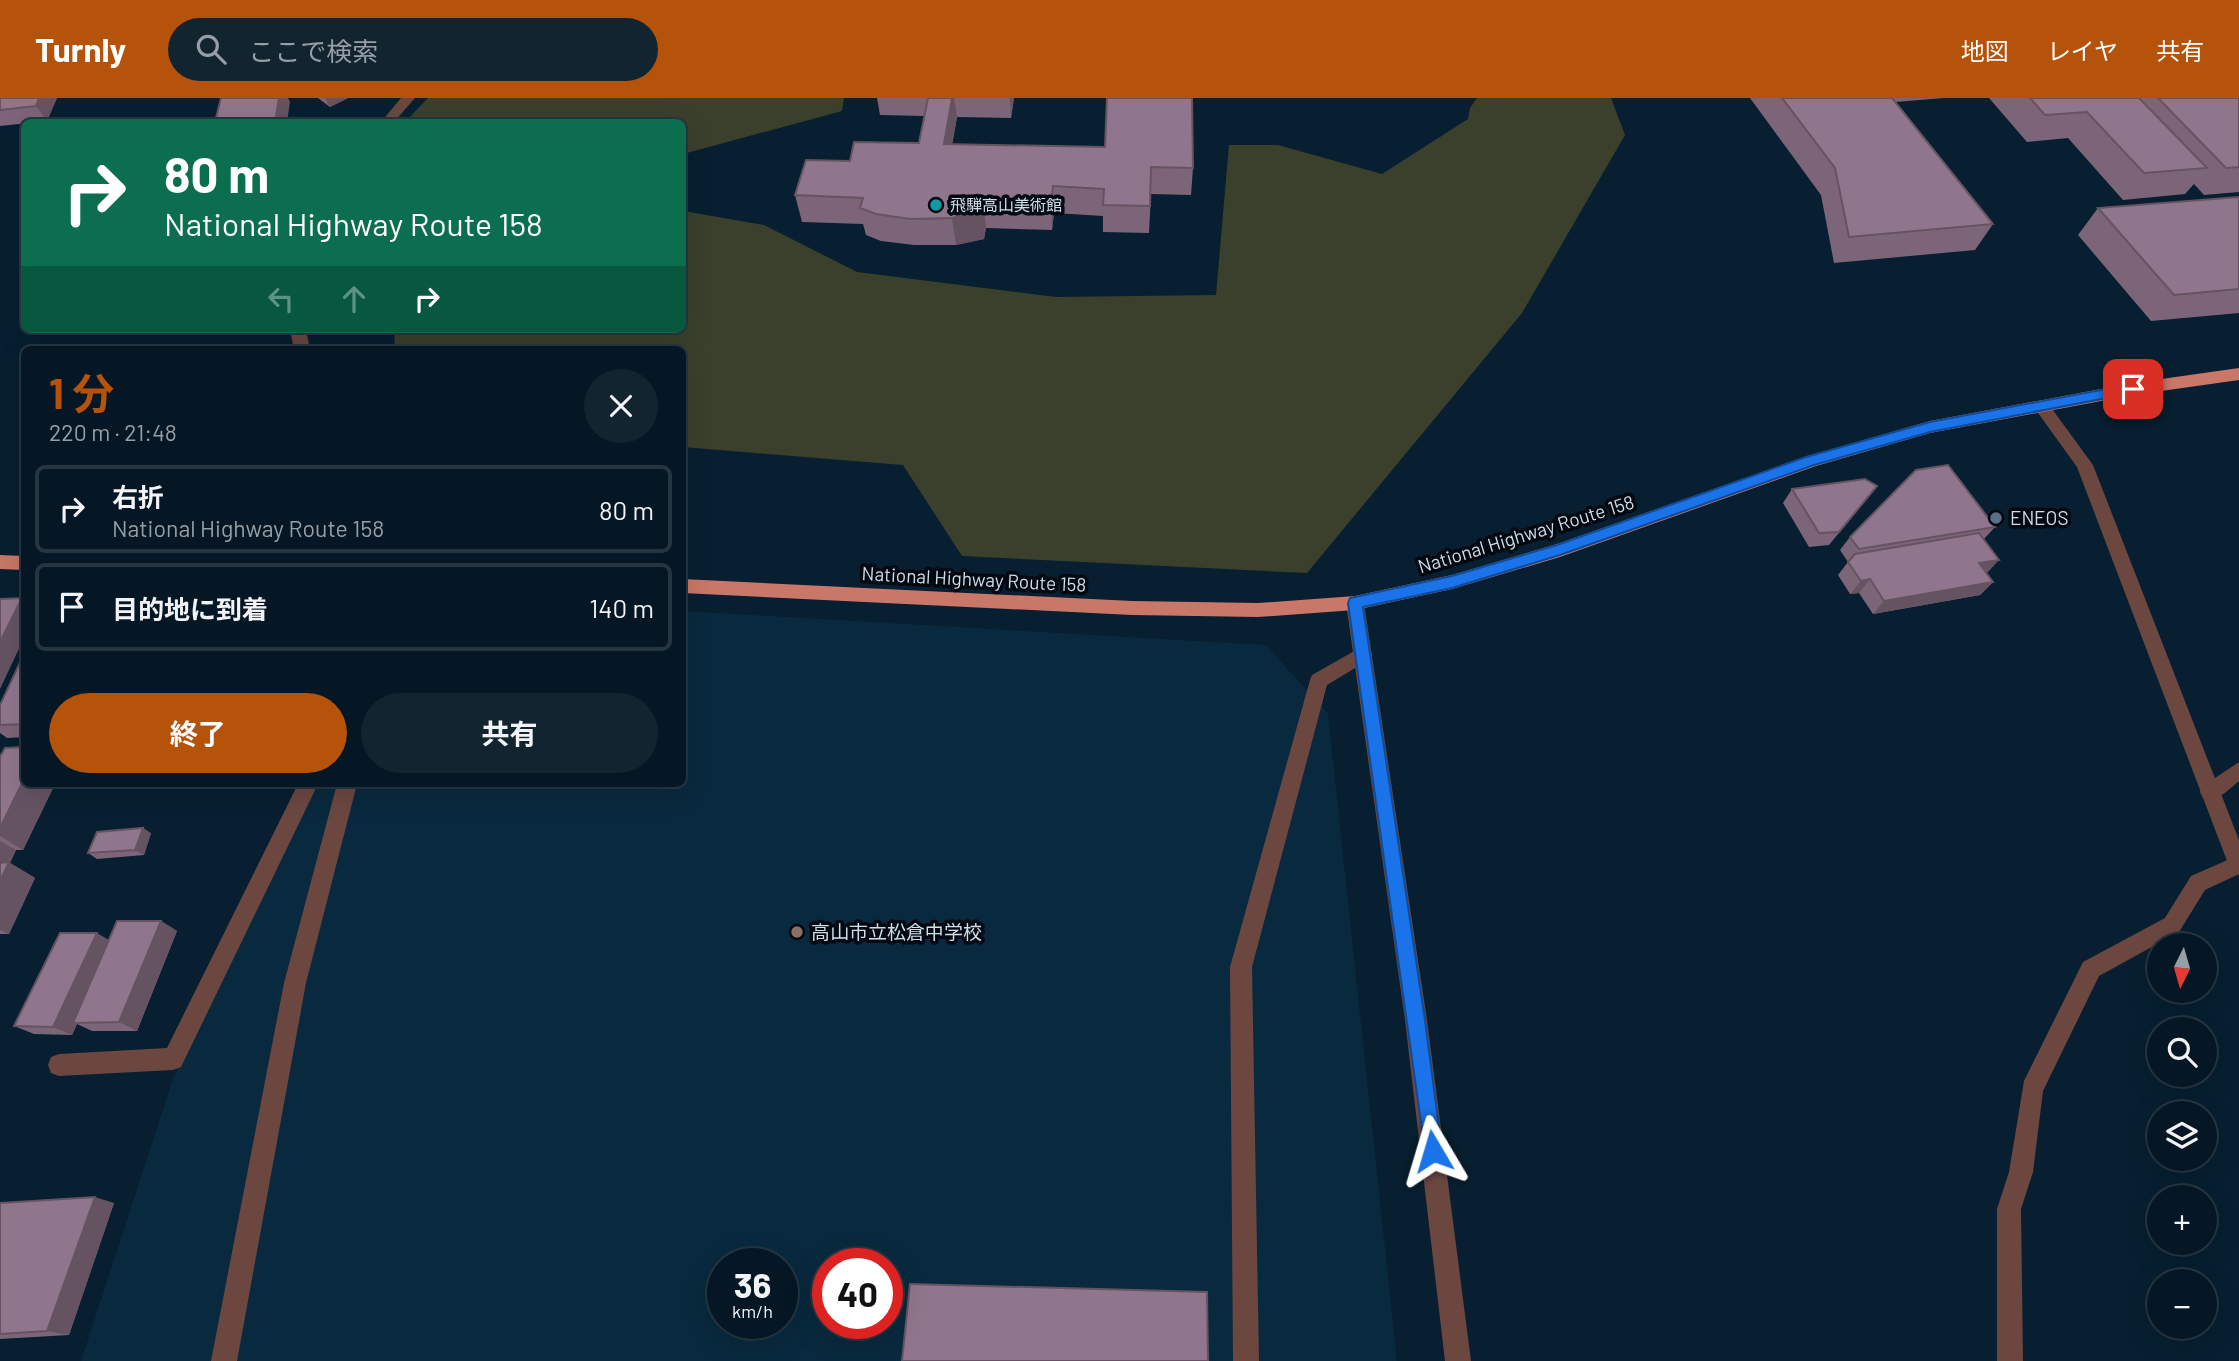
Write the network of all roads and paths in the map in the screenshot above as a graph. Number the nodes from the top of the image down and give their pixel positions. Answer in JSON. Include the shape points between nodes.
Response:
{"nodes":[{"id":1,"x":408,"y":98,"type":"edge"},
{"id":2,"x":390,"y":119,"type":"edge"},
{"id":3,"x":2239,"y":374,"type":"edge"},
{"id":4,"x":2041,"y":406,"type":"junction"},
{"id":5,"x":0,"y":562,"type":"edge"},
{"id":6,"x":21,"y":563,"type":"edge"},
{"id":7,"x":686,"y":586,"type":"edge"},
{"id":8,"x":1355,"y":603,"type":"junction"},
{"id":9,"x":1363,"y":654,"type":"junction"},
{"id":10,"x":2239,"y":770,"type":"edge"},
{"id":11,"x":308,"y":787,"type":"edge"},
{"id":12,"x":346,"y":787,"type":"edge"},
{"id":13,"x":2210,"y":792,"type":"junction"},
{"id":14,"x":2238,"y":865,"type":"edge"},
{"id":15,"x":60,"y":1065,"type":"dead end"},
{"id":16,"x":224,"y":1361,"type":"edge"},
{"id":17,"x":1246,"y":1361,"type":"edge"},
{"id":18,"x":1458,"y":1361,"type":"edge"},
{"id":19,"x":2010,"y":1361,"type":"edge"}],
"edges":[{"from":1,"to":2,"type":"street"},
{"from":3,"to":4,"type":"highway","name":"National Highway Route 158"},
{"from":4,"to":8,"type":"highway","name":"National Highway Route 158","via":[[1930,427],[1824,457],[1560,550],[1452,582]]},
{"from":4,"to":13,"type":"street","via":[[2085,465]]},
{"from":5,"to":6,"type":"highway"},
{"from":7,"to":8,"type":"highway","name":"National Highway Route 158","via":[[1132,608],[1258,610]]},
{"from":8,"to":9,"type":"street"},
{"from":9,"to":17,"type":"street","via":[[1319,680],[1241,967]]},
{"from":9,"to":18,"type":"street","via":[[1416,1020]]},
{"from":10,"to":13,"type":"street"},
{"from":11,"to":15,"type":"street","via":[[173,1059]]},
{"from":12,"to":16,"type":"street","via":[[295,983]]},
{"from":13,"to":14,"type":"street"},
{"from":14,"to":19,"type":"street","via":[[2199,883],[2172,925],[2091,969],[2032,1089],[2021,1172],[2009,1209]]}]}
